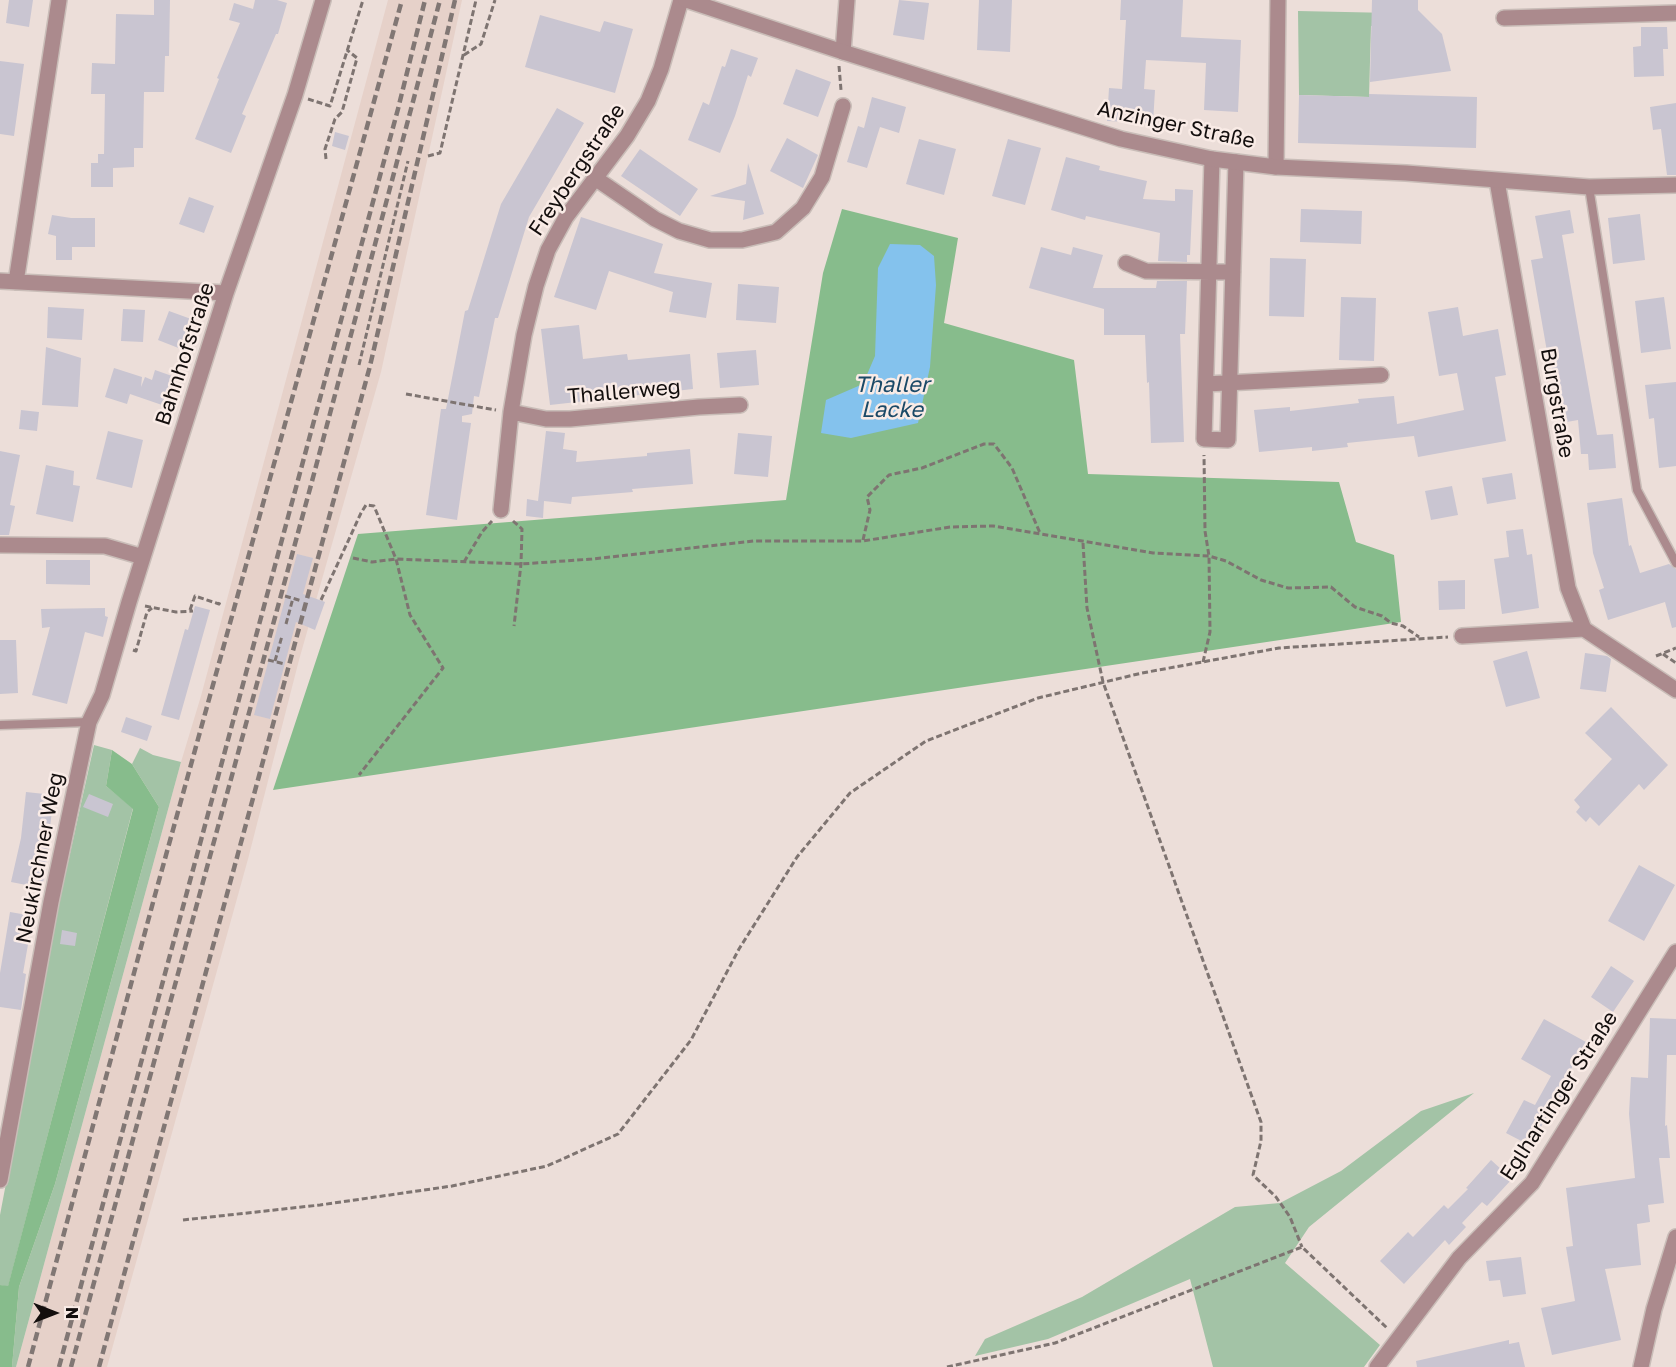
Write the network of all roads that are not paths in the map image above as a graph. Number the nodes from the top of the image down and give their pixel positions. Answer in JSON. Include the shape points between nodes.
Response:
{"nodes":[{"id":1,"x":59,"y":0,"type":"edge"},
{"id":2,"x":324,"y":0,"type":"edge"},
{"id":3,"x":681,"y":0,"type":"edge"},
{"id":4,"x":686,"y":0,"type":"edge"},
{"id":5,"x":848,"y":0,"type":"edge"},
{"id":6,"x":1278,"y":0,"type":"edge"},
{"id":7,"x":1579,"y":0,"type":"edge"},
{"id":8,"x":1676,"y":13,"type":"edge"},
{"id":9,"x":1578,"y":16,"type":"junction"},
{"id":10,"x":1504,"y":18,"type":"dead end"},
{"id":11,"x":843,"y":52,"type":"junction"},
{"id":12,"x":843,"y":106,"type":"road end"},
{"id":13,"x":1212,"y":159,"type":"junction"},
{"id":14,"x":1236,"y":162,"type":"junction"},
{"id":15,"x":1276,"y":167,"type":"junction"},
{"id":16,"x":595,"y":178,"type":"junction"},
{"id":17,"x":1497,"y":181,"type":"junction"},
{"id":18,"x":1676,"y":185,"type":"edge"},
{"id":19,"x":1589,"y":187,"type":"junction"},
{"id":20,"x":1126,"y":263,"type":"dead end"},
{"id":21,"x":1209,"y":272,"type":"junction"},
{"id":22,"x":1233,"y":272,"type":"junction"},
{"id":23,"x":0,"y":281,"type":"edge"},
{"id":24,"x":16,"y":282,"type":"junction"},
{"id":25,"x":226,"y":293,"type":"junction"},
{"id":26,"x":1381,"y":375,"type":"dead end"},
{"id":27,"x":1230,"y":382,"type":"junction"},
{"id":28,"x":1206,"y":384,"type":"junction"},
{"id":29,"x":740,"y":405,"type":"dead end"},
{"id":30,"x":511,"y":412,"type":"junction"},
{"id":31,"x":501,"y":510,"type":"road end"},
{"id":32,"x":0,"y":545,"type":"edge"},
{"id":33,"x":143,"y":557,"type":"junction"},
{"id":34,"x":1676,"y":563,"type":"edge"},
{"id":35,"x":1584,"y":629,"type":"junction"},
{"id":36,"x":1462,"y":636,"type":"road end"},
{"id":37,"x":1676,"y":690,"type":"edge"},
{"id":38,"x":89,"y":722,"type":"junction"},
{"id":39,"x":0,"y":725,"type":"edge"},
{"id":40,"x":1676,"y":952,"type":"edge"},
{"id":41,"x":0,"y":1180,"type":"edge"},
{"id":42,"x":1676,"y":1238,"type":"edge"},
{"id":43,"x":1377,"y":1367,"type":"edge"},
{"id":44,"x":1641,"y":1367,"type":"edge"}],
"edges":[{"from":1,"to":24,"type":"street"},
{"from":2,"to":25,"type":"street","name":"Bahnhofstraße"},
{"from":3,"to":16,"type":"street","name":"Freybergstraße","via":[[648,101]]},
{"from":4,"to":11,"type":"street","name":"Anzinger Straße"},
{"from":5,"to":11,"type":"street"},
{"from":6,"to":15,"type":"street"},
{"from":7,"to":9,"type":"street"},
{"from":8,"to":9,"type":"street"},
{"from":9,"to":10,"type":"street"},
{"from":11,"to":13,"type":"street","name":"Anzinger Straße","via":[[1121,139]]},
{"from":12,"to":16,"type":"street","via":[[822,177],[803,208],[776,232],[742,240],[710,240],[679,231]]},
{"from":13,"to":14,"type":"street","name":"Anzinger Straße"},
{"from":13,"to":21,"type":"street"},
{"from":14,"to":15,"type":"street","name":"Anzinger Straße"},
{"from":14,"to":22,"type":"street"},
{"from":15,"to":17,"type":"street","name":"Anzinger Straße"},
{"from":16,"to":30,"type":"street","name":"Freybergstraße","via":[[548,250],[524,336]]},
{"from":17,"to":19,"type":"street","name":"Anzinger Straße"},
{"from":17,"to":35,"type":"street","name":"Burgstraße","via":[[1568,588]]},
{"from":18,"to":19,"type":"street","name":"Anzinger Straße"},
{"from":19,"to":34,"type":"lane","via":[[1637,490]]},
{"from":20,"to":21,"type":"street","via":[[1146,271]]},
{"from":21,"to":22,"type":"street"},
{"from":21,"to":28,"type":"street"},
{"from":22,"to":27,"type":"street"},
{"from":23,"to":24,"type":"street"},
{"from":24,"to":25,"type":"street"},
{"from":25,"to":33,"type":"street","name":"Bahnhofstraße"},
{"from":26,"to":27,"type":"street"},
{"from":27,"to":28,"type":"street"},
{"from":27,"to":28,"type":"street","via":[[1228,440],[1204,439]]},
{"from":29,"to":30,"type":"street","name":"Thallerweg","via":[[570,419]]},
{"from":30,"to":31,"type":"street","name":"Freybergstraße"},
{"from":32,"to":33,"type":"street","via":[[105,546]]},
{"from":33,"to":38,"type":"street","name":"Bahnhofstraße","via":[[102,695]]},
{"from":35,"to":36,"type":"street"},
{"from":35,"to":37,"type":"street"},
{"from":38,"to":39,"type":"lane"},
{"from":38,"to":41,"type":"street","name":"Neukirchner Weg"},
{"from":40,"to":43,"type":"street","name":"Eglhartinger Straße","via":[[1532,1183],[1459,1258]]},
{"from":42,"to":44,"type":"street"}]}
